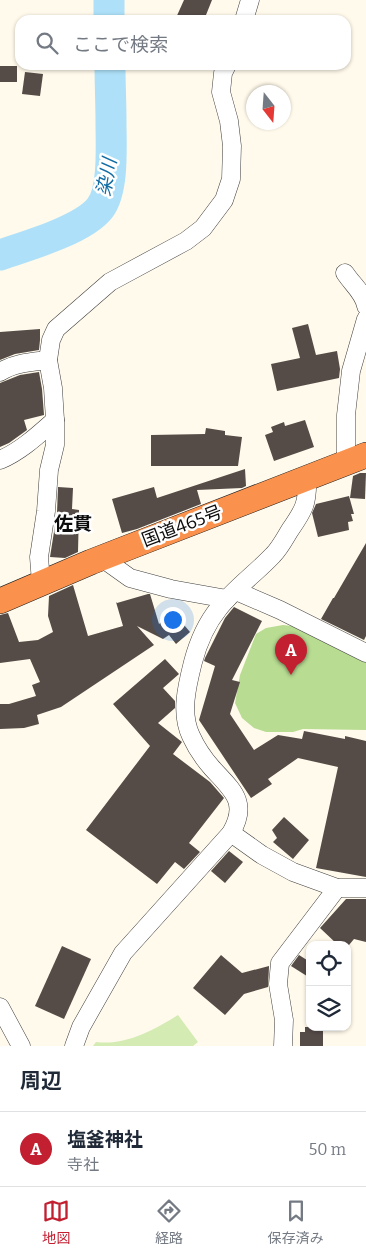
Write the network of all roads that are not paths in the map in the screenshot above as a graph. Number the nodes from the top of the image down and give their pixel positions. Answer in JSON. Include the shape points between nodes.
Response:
{"nodes":[{"id":1,"x":250,"y":0,"type":"edge"},
{"id":2,"x":246,"y":15,"type":"edge"},
{"id":3,"x":224,"y":70,"type":"edge"},
{"id":4,"x":345,"y":273,"type":"dead end"},
{"id":5,"x":366,"y":306,"type":"edge"},
{"id":6,"x":366,"y":319,"type":"edge"},
{"id":7,"x":48,"y":360,"type":"junction"},
{"id":8,"x":0,"y":372,"type":"edge"},
{"id":9,"x":55,"y":420,"type":"junction"},
{"id":10,"x":356,"y":459,"type":"edge"},
{"id":11,"x":0,"y":460,"type":"edge"},
{"id":12,"x":307,"y":478,"type":"junction"},
{"id":13,"x":102,"y":558,"type":"junction"},
{"id":14,"x":41,"y":582,"type":"junction"},
{"id":15,"x":231,"y":595,"type":"junction"},
{"id":16,"x":0,"y":601,"type":"edge"},
{"id":17,"x":366,"y":653,"type":"edge"},
{"id":18,"x":231,"y":833,"type":"junction"},
{"id":19,"x":338,"y":888,"type":"junction"},
{"id":20,"x":366,"y":888,"type":"edge"},
{"id":21,"x":0,"y":1007,"type":"edge"},
{"id":22,"x":21,"y":1046,"type":"edge"},
{"id":23,"x":74,"y":1046,"type":"edge"},
{"id":24,"x":283,"y":1046,"type":"edge"}],
"edges":[{"from":1,"to":2,"type":"street"},
{"from":3,"to":7,"type":"street","via":[[221,92],[232,146],[231,179],[224,200],[192,237],[110,282],[56,329]]},
{"from":4,"to":5,"type":"street"},
{"from":6,"to":10,"type":"street","via":[[351,371],[346,416]]},
{"from":7,"to":8,"type":"street","via":[[8,367]]},
{"from":7,"to":9,"type":"street"},
{"from":9,"to":11,"type":"street","via":[[33,440]]},
{"from":9,"to":14,"type":"street","via":[[55,445],[39,557]]},
{"from":10,"to":12,"type":"highway","name":"国道465号"},
{"from":12,"to":13,"type":"highway","name":"国道465号"},
{"from":12,"to":15,"type":"street","via":[[308,494],[302,513],[274,554]]},
{"from":13,"to":14,"type":"highway","name":"国道465号"},
{"from":13,"to":15,"type":"street","via":[[130,578],[171,589]]},
{"from":14,"to":16,"type":"highway","name":"国道465号"},
{"from":15,"to":17,"type":"street","via":[[280,610]]},
{"from":15,"to":18,"type":"street","via":[[204,629],[186,696],[191,736],[210,766],[237,798],[237,822]]},
{"from":18,"to":19,"type":"street","via":[[292,872]]},
{"from":18,"to":23,"type":"street","via":[[123,953],[81,1027]]},
{"from":19,"to":20,"type":"street"},
{"from":19,"to":24,"type":"street","via":[[280,963],[278,984],[284,1020]]},
{"from":21,"to":22,"type":"street"}]}
